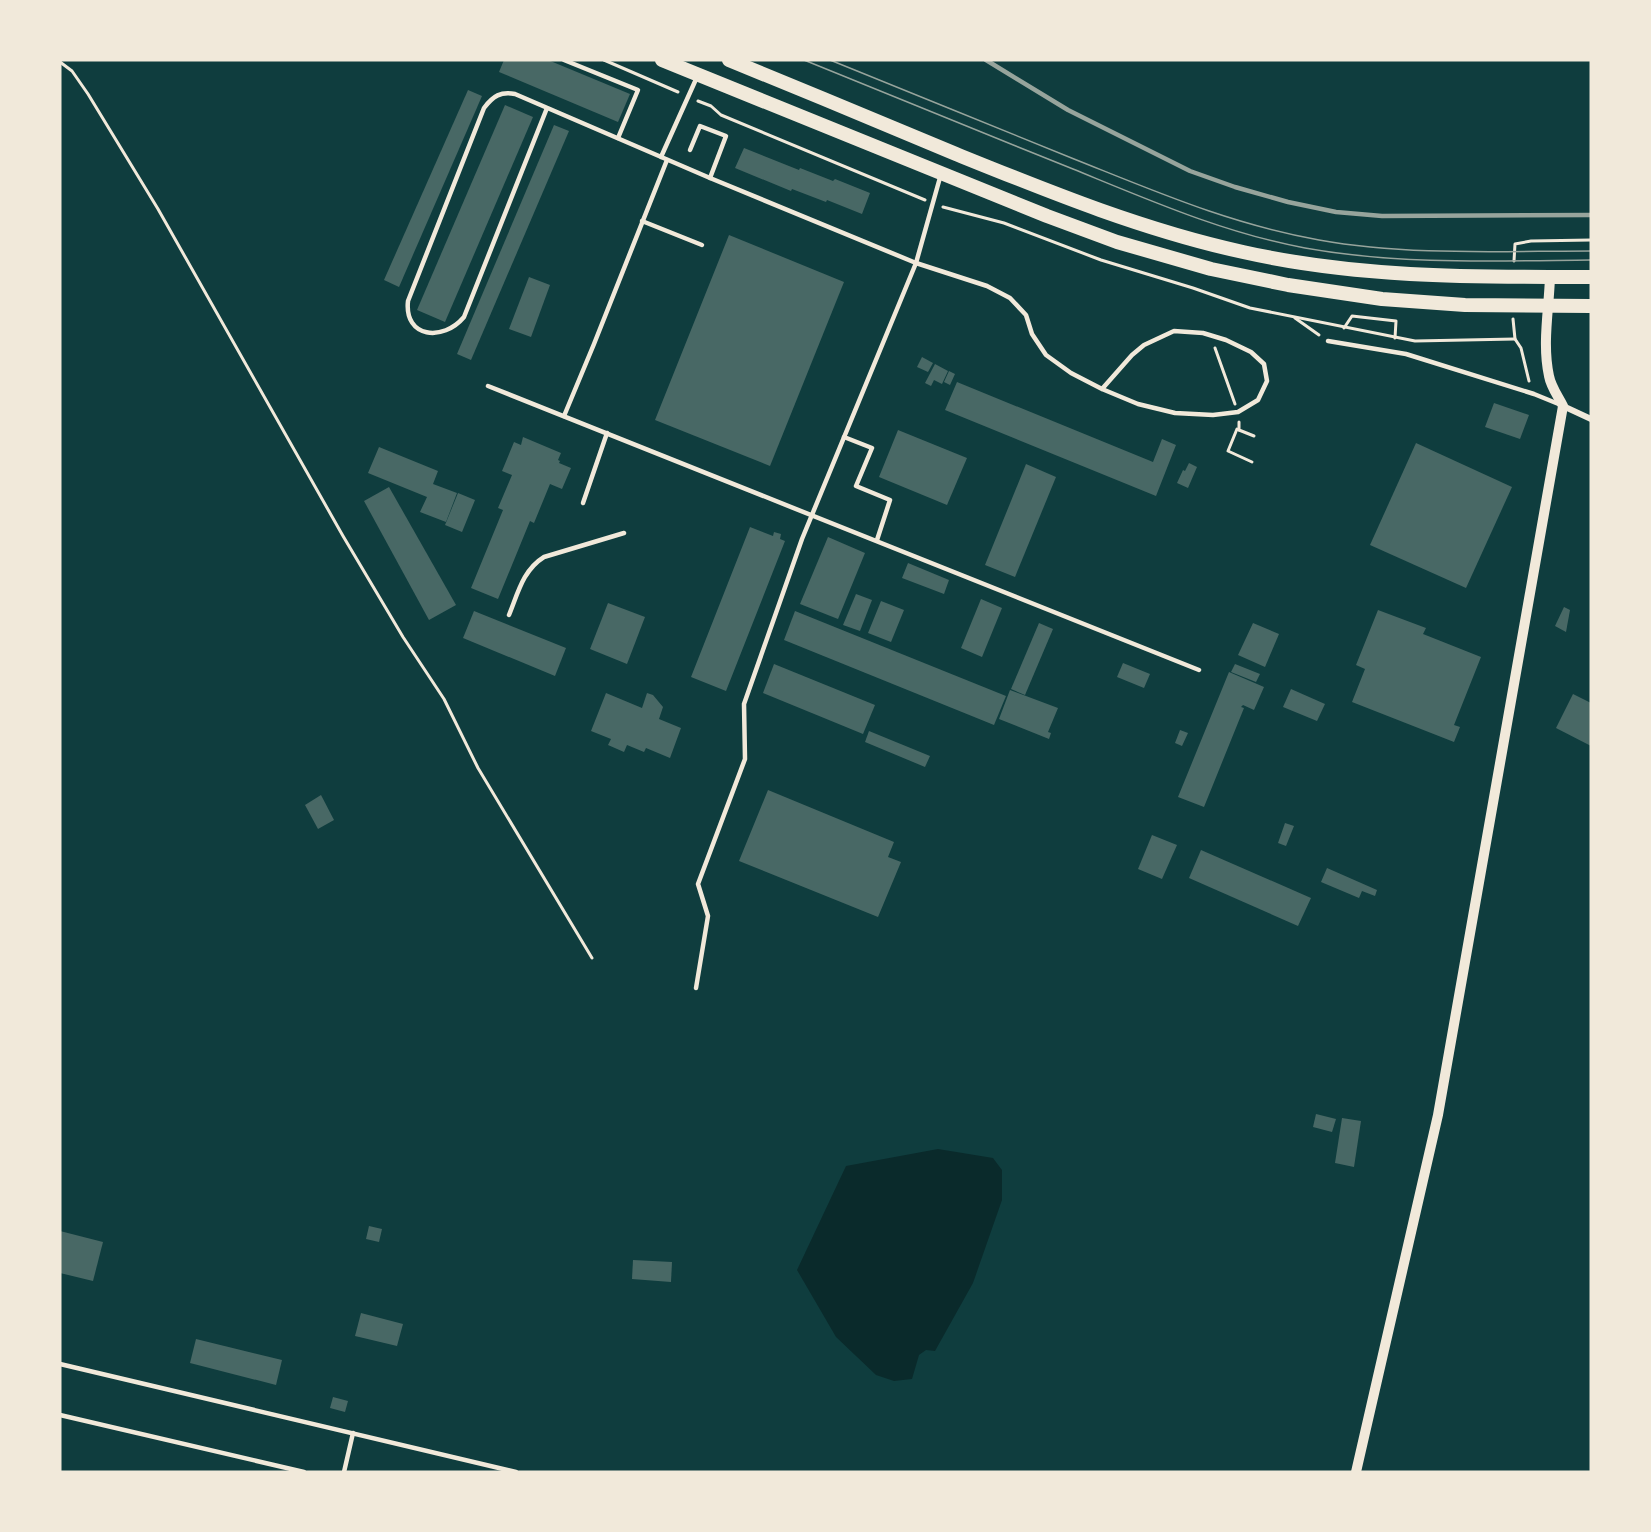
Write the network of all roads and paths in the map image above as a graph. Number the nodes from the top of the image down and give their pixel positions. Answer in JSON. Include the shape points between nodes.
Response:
{"nodes":[{"id":1,"x":564,"y":60,"type":"edge"},
{"id":2,"x":604,"y":60,"type":"edge"},
{"id":3,"x":662,"y":60,"type":"edge"},
{"id":4,"x":729,"y":60,"type":"edge"},
{"id":5,"x":60,"y":62,"type":"edge"},
{"id":6,"x":698,"y":74,"type":"junction"},
{"id":7,"x":678,"y":92,"type":"dead end"},
{"id":8,"x":697,"y":100,"type":"dead end"},
{"id":9,"x":547,"y":108,"type":"junction"},
{"id":10,"x":618,"y":138,"type":"junction"},
{"id":11,"x":690,"y":150,"type":"dead end"},
{"id":12,"x":661,"y":157,"type":"junction"},
{"id":13,"x":667,"y":160,"type":"junction"},
{"id":14,"x":941,"y":174,"type":"junction"},
{"id":15,"x":710,"y":178,"type":"junction"},
{"id":16,"x":926,"y":200,"type":"dead end"},
{"id":17,"x":939,"y":206,"type":"dead end"},
{"id":18,"x":642,"y":221,"type":"junction"},
{"id":19,"x":1591,"y":240,"type":"edge"},
{"id":20,"x":702,"y":245,"type":"dead end"},
{"id":21,"x":916,"y":263,"type":"junction"},
{"id":22,"x":1514,"y":264,"type":"dead end"},
{"id":23,"x":1550,"y":277,"type":"junction"},
{"id":24,"x":1591,"y":277,"type":"edge"},
{"id":25,"x":1549,"y":306,"type":"junction"},
{"id":26,"x":1591,"y":306,"type":"edge"},
{"id":27,"x":1294,"y":317,"type":"junction"},
{"id":28,"x":1512,"y":323,"type":"dead end"},
{"id":29,"x":1344,"y":328,"type":"junction"},
{"id":30,"x":1210,"y":335,"type":"junction"},
{"id":31,"x":1395,"y":338,"type":"junction"},
{"id":32,"x":1515,"y":339,"type":"junction"},
{"id":33,"x":1328,"y":341,"type":"joint"},
{"id":34,"x":1528,"y":379,"type":"dead end"},
{"id":35,"x":488,"y":386,"type":"dead end"},
{"id":36,"x":1102,"y":389,"type":"junction"},
{"id":37,"x":1563,"y":406,"type":"junction"},
{"id":38,"x":1238,"y":412,"type":"junction"},
{"id":39,"x":564,"y":416,"type":"junction"},
{"id":40,"x":1591,"y":419,"type":"edge"},
{"id":41,"x":1239,"y":430,"type":"junction"},
{"id":42,"x":607,"y":433,"type":"junction"},
{"id":43,"x":1254,"y":436,"type":"dead end"},
{"id":44,"x":844,"y":437,"type":"junction"},
{"id":45,"x":1252,"y":462,"type":"dead end"},
{"id":46,"x":583,"y":502,"type":"dead end"},
{"id":47,"x":812,"y":516,"type":"junction"},
{"id":48,"x":624,"y":533,"type":"dead end"},
{"id":49,"x":877,"y":540,"type":"junction"},
{"id":50,"x":509,"y":615,"type":"dead end"},
{"id":51,"x":1199,"y":670,"type":"dead end"},
{"id":52,"x":592,"y":958,"type":"dead end"},
{"id":53,"x":696,"y":988,"type":"dead end"},
{"id":54,"x":60,"y":1364,"type":"edge"},
{"id":55,"x":60,"y":1415,"type":"edge"},
{"id":56,"x":353,"y":1433,"type":"junction"},
{"id":57,"x":304,"y":1472,"type":"edge"},
{"id":58,"x":344,"y":1472,"type":"edge"},
{"id":59,"x":516,"y":1472,"type":"edge"},
{"id":60,"x":1356,"y":1472,"type":"edge"}],
"edges":[{"from":1,"to":10,"type":"lane","via":[[638,90]]},
{"from":2,"to":7,"type":"path"},
{"from":3,"to":6,"type":"main road"},
{"from":4,"to":23,"type":"main road","via":[[1076,203],[1181,237],[1274,258],[1362,271]]},
{"from":5,"to":52,"type":"path","via":[[72,71],[88,94],[158,209],[343,536],[444,699],[478,768]]},
{"from":6,"to":12,"type":"lane"},
{"from":6,"to":14,"type":"main road"},
{"from":8,"to":16,"type":"path","via":[[721,115]]},
{"from":9,"to":9,"type":"lane","via":[[464,317],[448,331],[426,332],[413,324],[407,312],[408,301],[484,108],[490,99],[506,92]]},
{"from":9,"to":10,"type":"lane"},
{"from":10,"to":12,"type":"lane"},
{"from":11,"to":15,"type":"lane","via":[[700,126],[726,136]]},
{"from":12,"to":13,"type":"lane"},
{"from":13,"to":15,"type":"lane"},
{"from":13,"to":18,"type":"lane"},
{"from":14,"to":21,"type":"lane"},
{"from":14,"to":25,"type":"main road","via":[[1118,242],[1230,273],[1382,299]]},
{"from":15,"to":21,"type":"lane"},
{"from":17,"to":27,"type":"path","via":[[1004,223],[1101,260],[1250,308]]},
{"from":18,"to":20,"type":"lane"},
{"from":18,"to":39,"type":"lane"},
{"from":19,"to":22,"type":"path","via":[[1515,244]]},
{"from":21,"to":36,"type":"lane","via":[[987,286],[1010,298],[1026,315],[1032,334],[1046,355]]},
{"from":21,"to":44,"type":"lane"},
{"from":23,"to":24,"type":"main road"},
{"from":23,"to":25,"type":"street"},
{"from":25,"to":26,"type":"main road"},
{"from":25,"to":37,"type":"street","via":[[1549,377]]},
{"from":27,"to":29,"type":"path"},
{"from":27,"to":33,"type":"path"},
{"from":28,"to":32,"type":"path"},
{"from":29,"to":31,"type":"path"},
{"from":29,"to":31,"type":"path","via":[[1352,316],[1396,321]]},
{"from":30,"to":36,"type":"lane","via":[[1174,331],[1152,340],[1132,355]]},
{"from":30,"to":38,"type":"path"},
{"from":30,"to":38,"type":"lane","via":[[1251,352],[1264,364],[1267,381],[1258,400]]},
{"from":31,"to":32,"type":"path"},
{"from":32,"to":34,"type":"path"},
{"from":33,"to":37,"type":"lane","via":[[1406,354]]},
{"from":35,"to":39,"type":"lane"},
{"from":36,"to":38,"type":"lane","via":[[1138,404],[1175,413]]},
{"from":37,"to":40,"type":"street"},
{"from":37,"to":60,"type":"street","via":[[1438,1115]]},
{"from":38,"to":41,"type":"path"},
{"from":39,"to":42,"type":"lane"},
{"from":41,"to":43,"type":"path"},
{"from":41,"to":45,"type":"path","via":[[1228,451]]},
{"from":42,"to":46,"type":"lane"},
{"from":42,"to":47,"type":"lane"},
{"from":44,"to":47,"type":"lane"},
{"from":44,"to":49,"type":"lane","via":[[873,448],[856,486],[890,500]]},
{"from":47,"to":49,"type":"lane"},
{"from":47,"to":53,"type":"lane","via":[[744,704],[745,759],[698,884],[708,916]]},
{"from":48,"to":50,"type":"lane","via":[[533,563]]},
{"from":49,"to":51,"type":"lane"},
{"from":54,"to":56,"type":"lane"},
{"from":55,"to":57,"type":"lane"},
{"from":56,"to":58,"type":"lane"},
{"from":56,"to":59,"type":"lane"}]}
